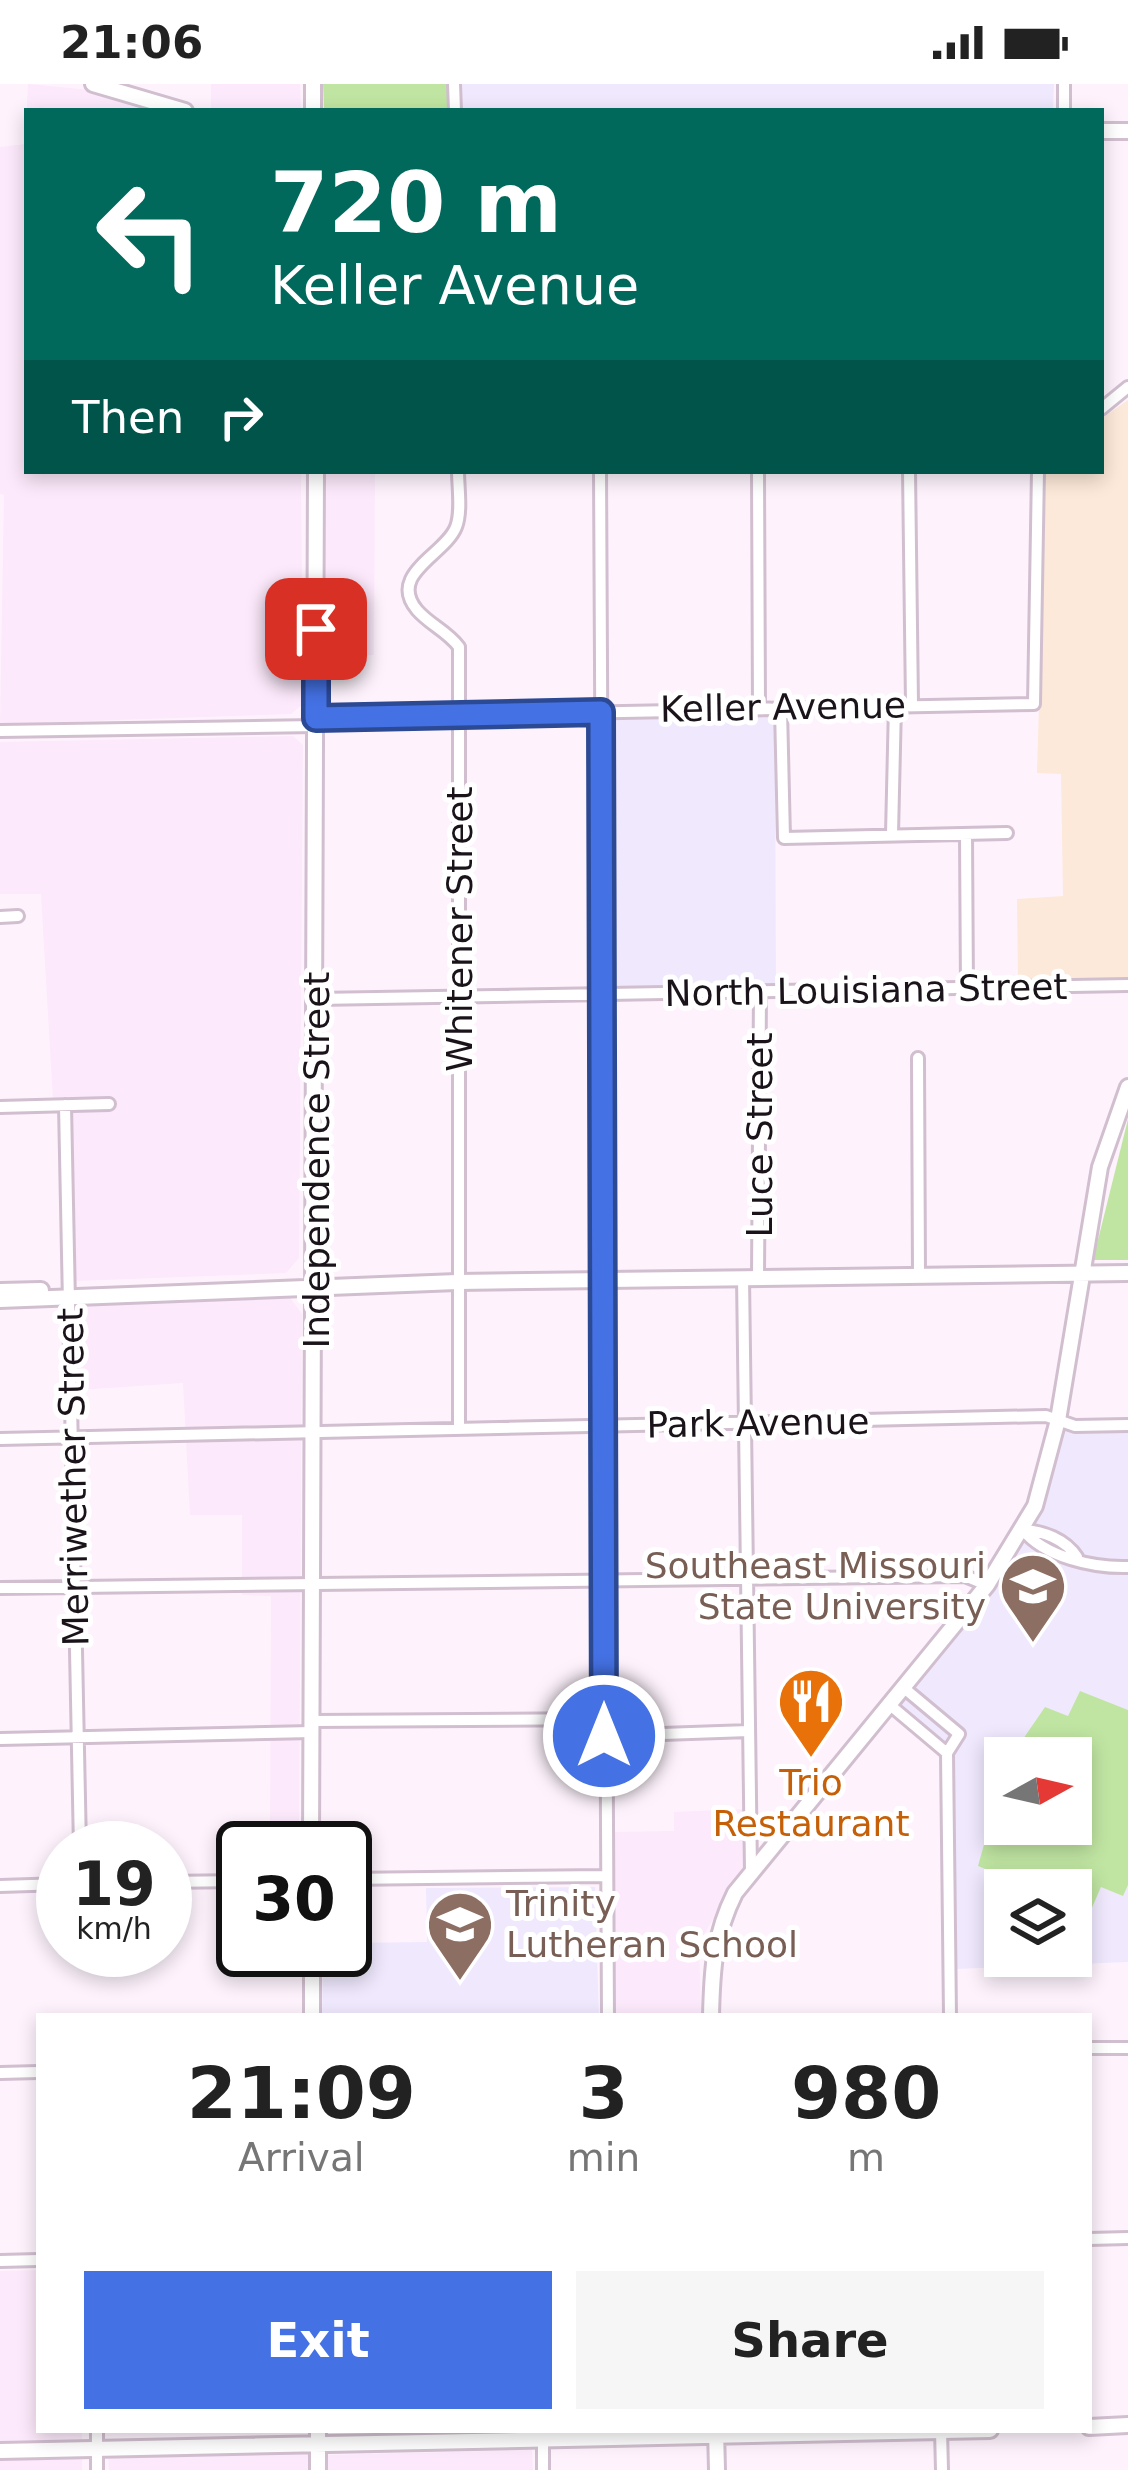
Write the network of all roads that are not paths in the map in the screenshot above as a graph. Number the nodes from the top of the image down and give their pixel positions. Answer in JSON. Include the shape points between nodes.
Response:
{"nodes":[{"id":1,"x":99,"y":85,"type":"edge"},
{"id":2,"x":175,"y":108,"type":"edge"},
{"id":3,"x":1128,"y":387,"type":"edge"},
{"id":4,"x":1104,"y":407,"type":"edge"},
{"id":5,"x":316,"y":474,"type":"edge"},
{"id":6,"x":458,"y":474,"type":"edge"},
{"id":7,"x":600,"y":474,"type":"edge"},
{"id":8,"x":758,"y":474,"type":"edge"},
{"id":9,"x":909,"y":474,"type":"edge"},
{"id":10,"x":1038,"y":474,"type":"edge"},
{"id":11,"x":912,"y":704,"type":"junction"},
{"id":12,"x":895,"y":705,"type":"junction"},
{"id":13,"x":759,"y":708,"type":"junction"},
{"id":14,"x":601,"y":712,"type":"junction"},
{"id":15,"x":459,"y":713,"type":"junction"},
{"id":16,"x":316,"y":722,"type":"junction"},
{"id":17,"x":0,"y":731,"type":"edge"},
{"id":18,"x":1007,"y":833,"type":"dead end"},
{"id":19,"x":892,"y":834,"type":"junction"},
{"id":20,"x":967,"y":835,"type":"junction"},
{"id":21,"x":18,"y":916,"type":"dead end"},
{"id":22,"x":0,"y":917,"type":"edge"},
{"id":23,"x":1128,"y":985,"type":"edge"},
{"id":24,"x":967,"y":990,"type":"junction"},
{"id":25,"x":760,"y":993,"type":"junction"},
{"id":26,"x":460,"y":994,"type":"junction"},
{"id":27,"x":603,"y":994,"type":"junction"},
{"id":28,"x":317,"y":999,"type":"junction"},
{"id":29,"x":918,"y":1058,"type":"dead end"},
{"id":30,"x":1128,"y":1087,"type":"edge"},
{"id":31,"x":109,"y":1104,"type":"dead end"},
{"id":32,"x":65,"y":1105,"type":"junction"},
{"id":33,"x":0,"y":1106,"type":"edge"},
{"id":34,"x":1080,"y":1273,"type":"junction"},
{"id":35,"x":1128,"y":1273,"type":"edge"},
{"id":36,"x":919,"y":1275,"type":"junction"},
{"id":37,"x":750,"y":1277,"type":"junction"},
{"id":38,"x":604,"y":1280,"type":"junction"},
{"id":39,"x":458,"y":1282,"type":"junction"},
{"id":40,"x":314,"y":1286,"type":"junction"},
{"id":41,"x":0,"y":1291,"type":"edge"},
{"id":42,"x":69,"y":1294,"type":"junction"},
{"id":43,"x":0,"y":1300,"type":"edge"},
{"id":44,"x":1058,"y":1420,"type":"junction"},
{"id":45,"x":744,"y":1423,"type":"junction"},
{"id":46,"x":1128,"y":1426,"type":"edge"},
{"id":47,"x":605,"y":1427,"type":"junction"},
{"id":48,"x":459,"y":1429,"type":"junction"},
{"id":49,"x":315,"y":1430,"type":"junction"},
{"id":50,"x":72,"y":1438,"type":"junction"},
{"id":51,"x":0,"y":1439,"type":"edge"},
{"id":52,"x":1023,"y":1530,"type":"junction"},
{"id":53,"x":1128,"y":1568,"type":"edge"},
{"id":54,"x":603,"y":1580,"type":"junction"},
{"id":55,"x":746,"y":1580,"type":"junction"},
{"id":56,"x":312,"y":1582,"type":"junction"},
{"id":57,"x":987,"y":1585,"type":"junction"},
{"id":58,"x":74,"y":1586,"type":"junction"},
{"id":59,"x":0,"y":1588,"type":"edge"},
{"id":60,"x":904,"y":1688,"type":"junction"},
{"id":61,"x":890,"y":1705,"type":"junction"},
{"id":62,"x":604,"y":1719,"type":"junction"},
{"id":63,"x":312,"y":1727,"type":"junction"},
{"id":64,"x":749,"y":1731,"type":"junction"},
{"id":65,"x":604,"y":1736,"type":"junction"},
{"id":66,"x":77,"y":1737,"type":"junction"},
{"id":67,"x":0,"y":1738,"type":"edge"},
{"id":68,"x":947,"y":1753,"type":"junction"},
{"id":69,"x":79,"y":1821,"type":"edge"},
{"id":70,"x":311,"y":1821,"type":"edge"},
{"id":71,"x":751,"y":1871,"type":"junction"},
{"id":72,"x":605,"y":1876,"type":"junction"},
{"id":73,"x":372,"y":1879,"type":"edge"},
{"id":74,"x":36,"y":1885,"type":"edge"},
{"id":75,"x":0,"y":1886,"type":"edge"},
{"id":76,"x":312,"y":1977,"type":"edge"},
{"id":77,"x":312,"y":2013,"type":"edge"},
{"id":78,"x":608,"y":2013,"type":"edge"},
{"id":79,"x":711,"y":2013,"type":"edge"},
{"id":80,"x":950,"y":2013,"type":"edge"},
{"id":81,"x":1092,"y":2048,"type":"edge"},
{"id":82,"x":1128,"y":2048,"type":"edge"},
{"id":83,"x":36,"y":2072,"type":"edge"},
{"id":84,"x":0,"y":2073,"type":"edge"},
{"id":85,"x":1128,"y":2238,"type":"edge"},
{"id":86,"x":1092,"y":2239,"type":"edge"},
{"id":87,"x":36,"y":2260,"type":"edge"},
{"id":88,"x":0,"y":2261,"type":"edge"},
{"id":89,"x":1128,"y":2425,"type":"edge"},
{"id":90,"x":1092,"y":2426,"type":"edge"},
{"id":91,"x":97,"y":2433,"type":"edge"},
{"id":92,"x":630,"y":2433,"type":"edge"},
{"id":93,"x":716,"y":2433,"type":"edge"},
{"id":94,"x":941,"y":2433,"type":"edge"},
{"id":95,"x":543,"y":2434,"type":"edge"},
{"id":96,"x":318,"y":2436,"type":"edge"},
{"id":97,"x":97,"y":2449,"type":"junction"},
{"id":98,"x":0,"y":2450,"type":"edge"},
{"id":99,"x":98,"y":2470,"type":"edge"},
{"id":100,"x":318,"y":2470,"type":"edge"},
{"id":101,"x":543,"y":2470,"type":"edge"},
{"id":102,"x":717,"y":2470,"type":"edge"},
{"id":103,"x":942,"y":2470,"type":"edge"}],
"edges":[{"from":1,"to":2,"type":"street"},
{"from":3,"to":4,"type":"street"},
{"from":5,"to":16,"type":"street","name":"Independence Street"},
{"from":6,"to":15,"type":"street","name":"Whitener Street","via":[[458,525],[414,568],[410,586],[413,607],[459,647]]},
{"from":7,"to":14,"type":"street"},
{"from":8,"to":13,"type":"street"},
{"from":9,"to":11,"type":"street"},
{"from":10,"to":11,"type":"street","name":"Keller Avenue","via":[[1034,704]]},
{"from":11,"to":12,"type":"street","name":"Keller Avenue"},
{"from":12,"to":13,"type":"street","name":"Keller Avenue"},
{"from":12,"to":19,"type":"street"},
{"from":13,"to":14,"type":"street","name":"Keller Avenue"},
{"from":13,"to":19,"type":"street","via":[[781,709],[784,838]]},
{"from":14,"to":15,"type":"street","name":"Keller Avenue"},
{"from":14,"to":27,"type":"street"},
{"from":15,"to":16,"type":"street","name":"Keller Avenue"},
{"from":15,"to":26,"type":"street","name":"Whitener Street"},
{"from":16,"to":17,"type":"street","name":"Keller Avenue"},
{"from":16,"to":28,"type":"street","name":"Independence Street"},
{"from":18,"to":20,"type":"street"},
{"from":19,"to":20,"type":"street"},
{"from":20,"to":24,"type":"street"},
{"from":21,"to":22,"type":"street"},
{"from":23,"to":24,"type":"street","name":"North Louisiana Street"},
{"from":24,"to":25,"type":"street","name":"North Louisiana Street"},
{"from":25,"to":27,"type":"street","name":"North Louisiana Street"},
{"from":25,"to":37,"type":"street","name":"Luce Street"},
{"from":26,"to":27,"type":"street","name":"North Louisiana Street"},
{"from":26,"to":28,"type":"street","name":"North Louisiana Street"},
{"from":26,"to":39,"type":"street","name":"Whitener Street"},
{"from":27,"to":38,"type":"street"},
{"from":28,"to":40,"type":"street","name":"Independence Street"},
{"from":29,"to":36,"type":"street"},
{"from":30,"to":34,"type":"street","via":[[1100,1167]]},
{"from":31,"to":32,"type":"street"},
{"from":32,"to":33,"type":"street"},
{"from":32,"to":42,"type":"street","name":"Merriwether Street"},
{"from":34,"to":35,"type":"street"},
{"from":34,"to":36,"type":"street"},
{"from":34,"to":44,"type":"street"},
{"from":36,"to":37,"type":"street"},
{"from":37,"to":38,"type":"street"},
{"from":37,"to":45,"type":"street","name":"Luce Street"},
{"from":38,"to":39,"type":"street"},
{"from":38,"to":47,"type":"street"},
{"from":39,"to":40,"type":"street"},
{"from":39,"to":48,"type":"street","name":"Whitener Street"},
{"from":40,"to":42,"type":"street"},
{"from":40,"to":49,"type":"street","name":"Independence Street"},
{"from":41,"to":42,"type":"street"},
{"from":42,"to":43,"type":"street"},
{"from":42,"to":50,"type":"street","name":"Merriwether Street"},
{"from":44,"to":45,"type":"street","name":"Park Avenue"},
{"from":44,"to":46,"type":"street","name":"Park Avenue"},
{"from":44,"to":52,"type":"street"},
{"from":45,"to":47,"type":"street","name":"Park Avenue"},
{"from":45,"to":55,"type":"street","name":"Luce Street"},
{"from":47,"to":48,"type":"street","name":"Park Avenue"},
{"from":47,"to":54,"type":"street"},
{"from":48,"to":49,"type":"street","name":"Park Avenue"},
{"from":49,"to":50,"type":"street","name":"Park Avenue"},
{"from":49,"to":56,"type":"street","name":"Independence Street"},
{"from":50,"to":51,"type":"street","name":"Park Avenue"},
{"from":50,"to":58,"type":"street","name":"Merriwether Street"},
{"from":52,"to":53,"type":"street","via":[[1039,1530],[1076,1557]]},
{"from":52,"to":57,"type":"street"},
{"from":54,"to":55,"type":"street"},
{"from":54,"to":56,"type":"street"},
{"from":54,"to":62,"type":"street"},
{"from":55,"to":57,"type":"street","via":[[965,1576]]},
{"from":55,"to":64,"type":"street","name":"Luce Street"},
{"from":56,"to":58,"type":"street"},
{"from":56,"to":63,"type":"street","name":"Independence Street"},
{"from":57,"to":60,"type":"street"},
{"from":58,"to":59,"type":"street"},
{"from":58,"to":66,"type":"street","name":"Merriwether Street"},
{"from":60,"to":61,"type":"street"},
{"from":60,"to":68,"type":"street","via":[[959,1734]]},
{"from":61,"to":68,"type":"street"},
{"from":61,"to":71,"type":"street"},
{"from":62,"to":63,"type":"street"},
{"from":62,"to":65,"type":"street"},
{"from":63,"to":66,"type":"street"},
{"from":63,"to":70,"type":"street","name":"Independence Street"},
{"from":64,"to":65,"type":"street"},
{"from":64,"to":71,"type":"street","name":"Luce Street"},
{"from":65,"to":72,"type":"street"},
{"from":66,"to":67,"type":"street"},
{"from":66,"to":69,"type":"street","name":"Merriwether Street"},
{"from":68,"to":80,"type":"street"},
{"from":71,"to":79,"type":"street","via":[[719,1925]]},
{"from":72,"to":73,"type":"street"},
{"from":72,"to":78,"type":"street"},
{"from":74,"to":75,"type":"street"},
{"from":76,"to":77,"type":"street"},
{"from":81,"to":82,"type":"street"},
{"from":83,"to":84,"type":"street"},
{"from":85,"to":86,"type":"street"},
{"from":87,"to":88,"type":"street"},
{"from":89,"to":90,"type":"street"},
{"from":91,"to":97,"type":"street"},
{"from":92,"to":95,"type":"street"},
{"from":93,"to":102,"type":"street"},
{"from":94,"to":103,"type":"street"},
{"from":95,"to":96,"type":"street"},
{"from":95,"to":101,"type":"street"},
{"from":96,"to":97,"type":"street"},
{"from":96,"to":100,"type":"street"},
{"from":97,"to":98,"type":"street"},
{"from":97,"to":99,"type":"street"}]}
